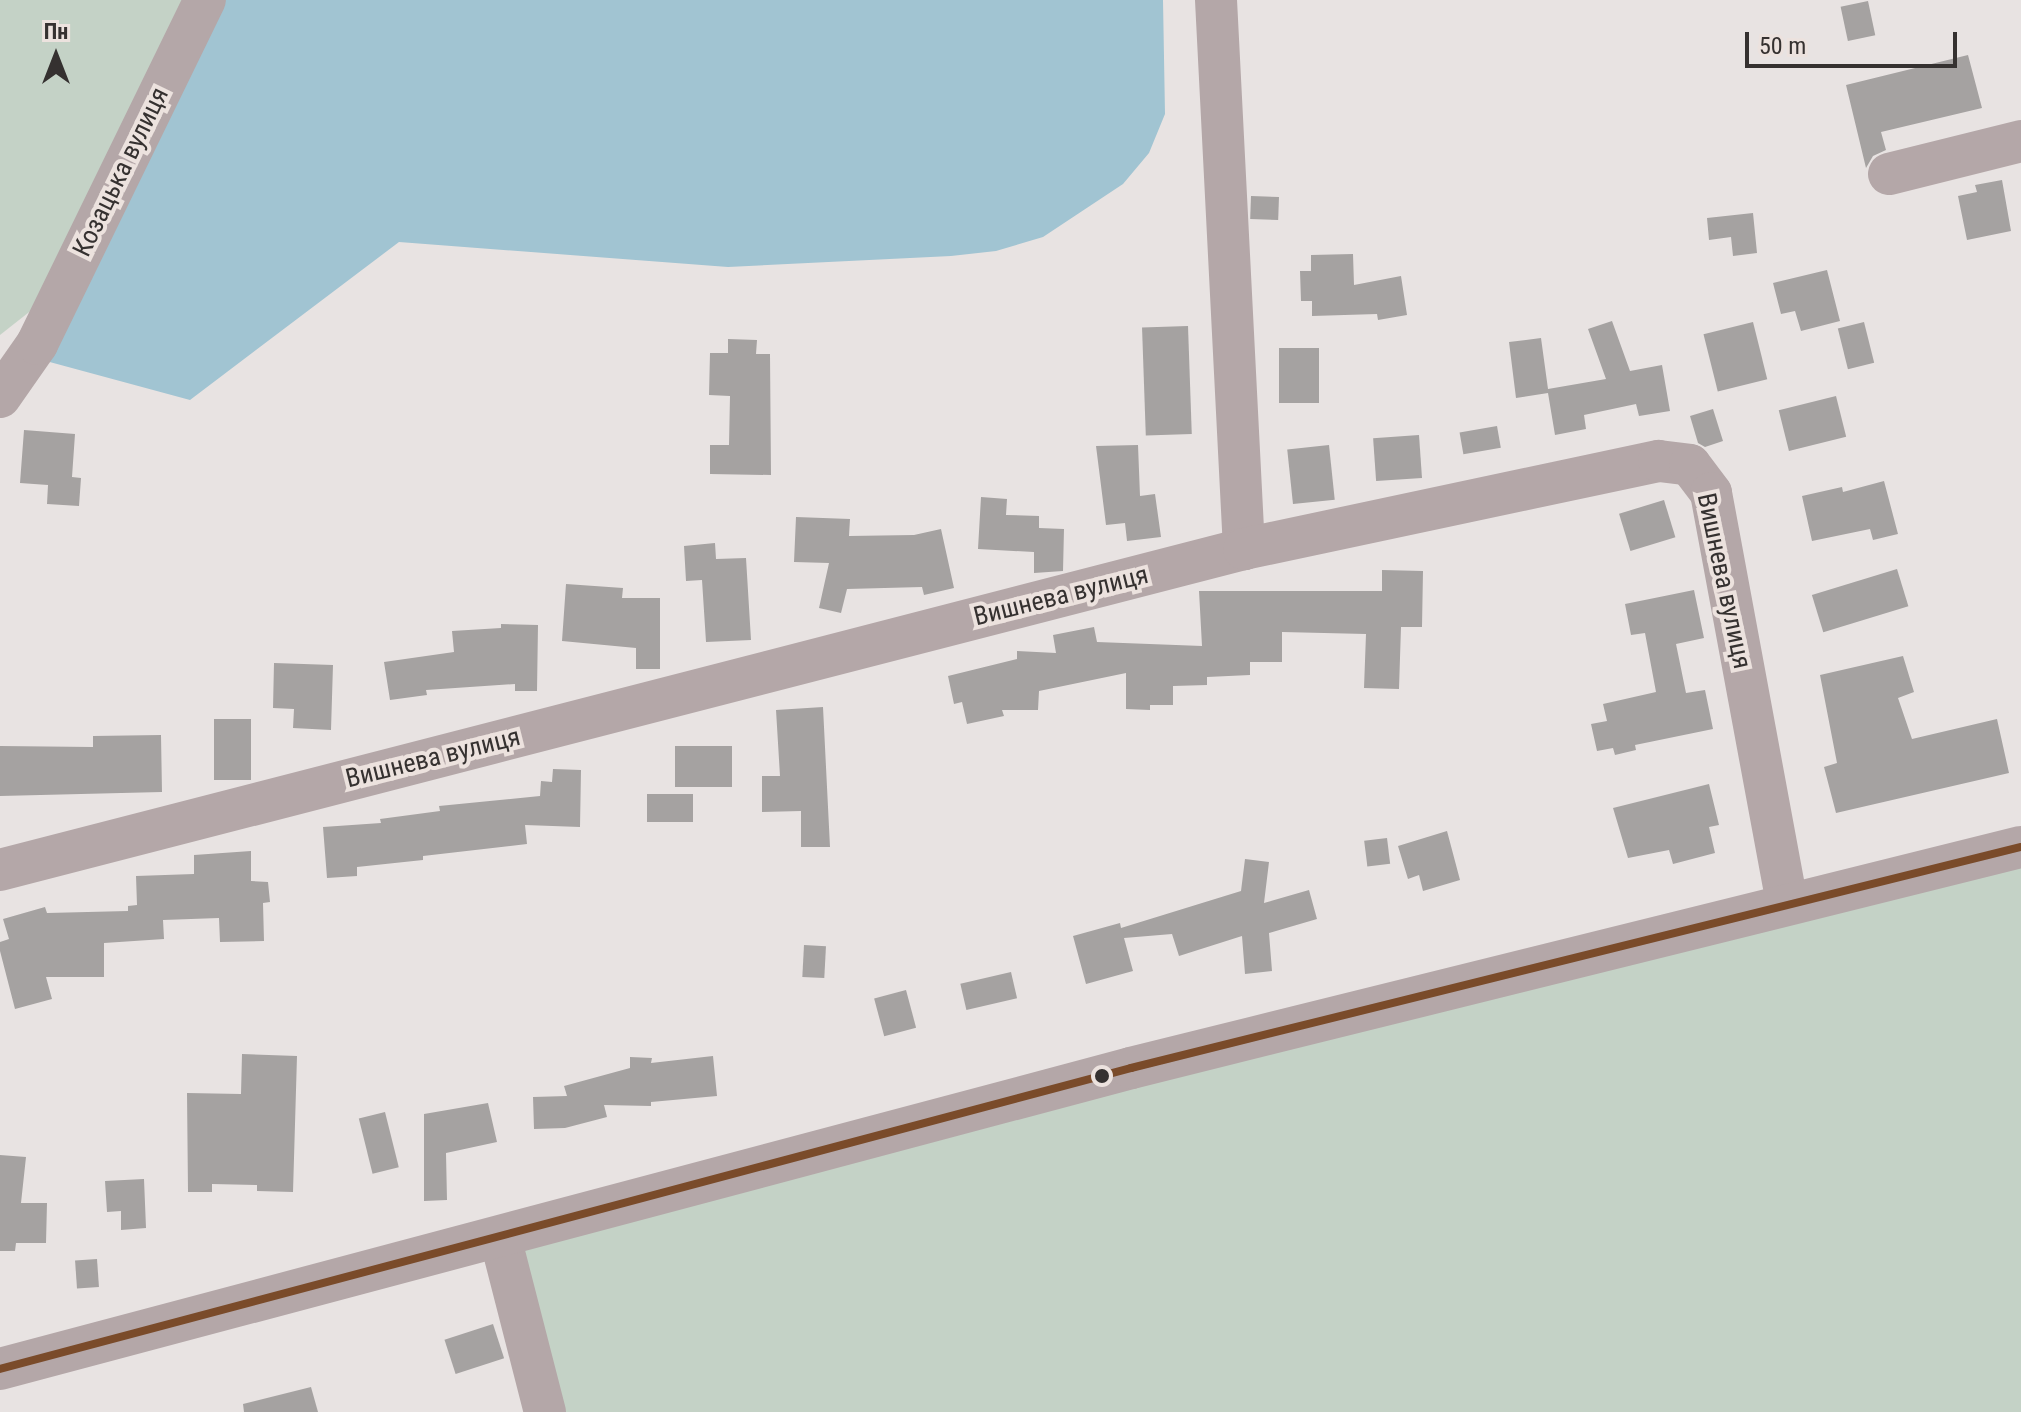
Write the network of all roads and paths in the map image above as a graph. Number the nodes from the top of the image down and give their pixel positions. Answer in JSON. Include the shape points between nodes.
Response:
{"nodes":[{"id":1,"x":205,"y":0,"type":"edge"},
{"id":2,"x":1216,"y":0,"type":"edge"},
{"id":3,"x":2021,"y":141,"type":"edge"},
{"id":4,"x":1889,"y":174,"type":"dead end"},
{"id":5,"x":0,"y":397,"type":"edge"},
{"id":6,"x":1244,"y":549,"type":"junction"},
{"id":7,"x":2021,"y":847,"type":"edge"},
{"id":8,"x":0,"y":870,"type":"edge"},
{"id":9,"x":1787,"y":902,"type":"junction"},
{"id":10,"x":500,"y":1237,"type":"junction"},
{"id":11,"x":0,"y":1369,"type":"edge"},
{"id":12,"x":545,"y":1412,"type":"edge"}],
"edges":[{"from":1,"to":5,"type":"street","name":"Козацька вулиця","via":[[37,344]]},
{"from":2,"to":6,"type":"street"},
{"from":3,"to":4,"type":"street"},
{"from":6,"to":8,"type":"street","name":"Вишнева вулиця"},
{"from":6,"to":9,"type":"street","name":"Вишнева вулиця","via":[[1659,461],[1690,465],[1711,493]]},
{"from":7,"to":9,"type":"street"},
{"from":9,"to":10,"type":"street","via":[[1131,1068]]},
{"from":10,"to":11,"type":"street"},
{"from":10,"to":12,"type":"street"}]}
